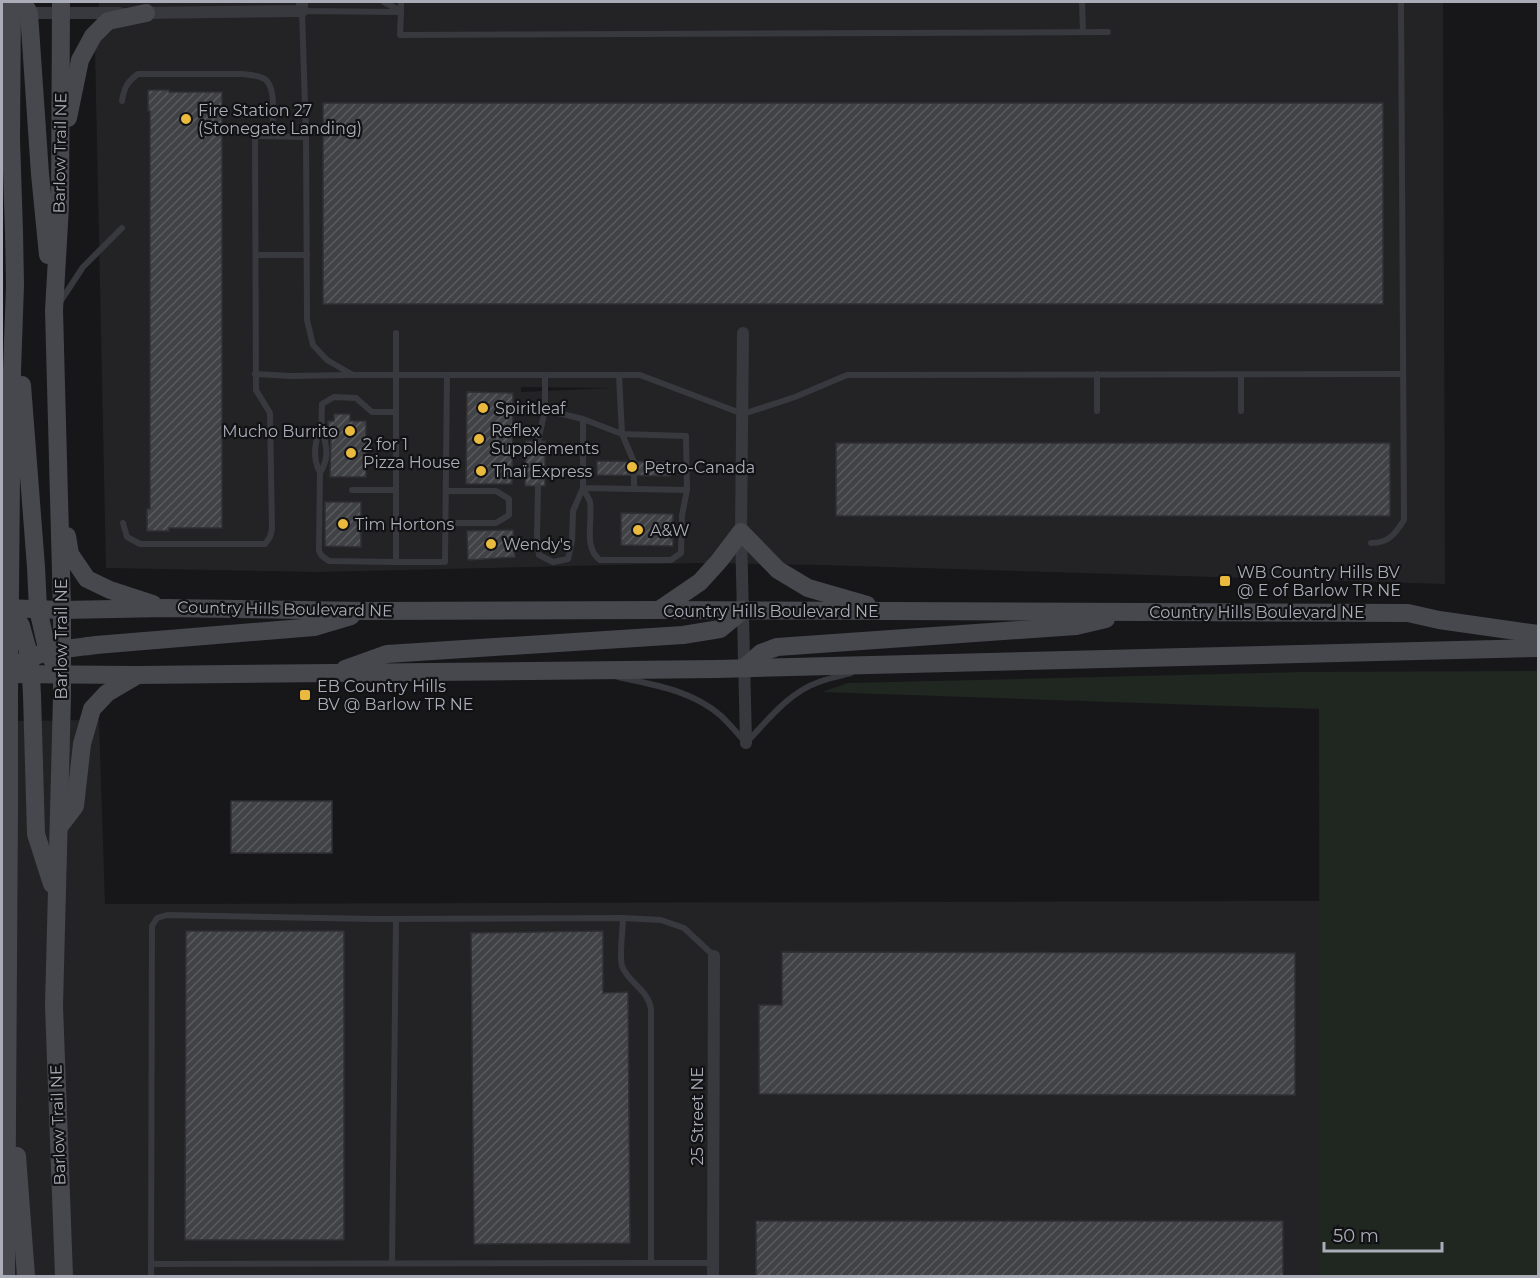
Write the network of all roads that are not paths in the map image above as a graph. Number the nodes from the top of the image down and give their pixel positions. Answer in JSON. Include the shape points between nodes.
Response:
{"nodes":[{"id":1,"x":384,"y":2,"type":"edge"},
{"id":2,"x":401,"y":2,"type":"edge"},
{"id":3,"x":1082,"y":2,"type":"edge"},
{"id":4,"x":1401,"y":2,"type":"edge"},
{"id":5,"x":59,"y":6,"type":"edge"},
{"id":6,"x":302,"y":6,"type":"edge"},
{"id":7,"x":15,"y":8,"type":"edge"},
{"id":8,"x":401,"y":12,"type":"junction"},
{"id":9,"x":146,"y":13,"type":"junction"},
{"id":10,"x":1083,"y":32,"type":"junction"},
{"id":11,"x":1108,"y":32,"type":"dead end"},
{"id":12,"x":2,"y":65,"type":"edge"},
{"id":13,"x":12,"y":96,"type":"junction"},
{"id":14,"x":122,"y":101,"type":"dead end"},
{"id":15,"x":222,"y":128,"type":"dead end"},
{"id":16,"x":255,"y":136,"type":"junction"},
{"id":17,"x":272,"y":136,"type":"junction"},
{"id":18,"x":306,"y":137,"type":"junction"},
{"id":19,"x":60,"y":158,"type":"junction"},
{"id":20,"x":122,"y":228,"type":"dead end"},
{"id":21,"x":256,"y":255,"type":"junction"},
{"id":22,"x":307,"y":255,"type":"junction"},
{"id":23,"x":12,"y":279,"type":"junction"},
{"id":24,"x":54,"y":310,"type":"junction"},
{"id":25,"x":396,"y":333,"type":"dead end"},
{"id":26,"x":743,"y":333,"type":"dead end"},
{"id":27,"x":12,"y":371,"type":"junction"},
{"id":28,"x":255,"y":374,"type":"junction"},
{"id":29,"x":1097,"y":374,"type":"junction"},
{"id":30,"x":1241,"y":374,"type":"junction"},
{"id":31,"x":1403,"y":374,"type":"junction"},
{"id":32,"x":353,"y":375,"type":"junction"},
{"id":33,"x":396,"y":375,"type":"junction"},
{"id":34,"x":447,"y":375,"type":"junction"},
{"id":35,"x":545,"y":375,"type":"junction"},
{"id":36,"x":619,"y":375,"type":"junction"},
{"id":37,"x":545,"y":410,"type":"junction"},
{"id":38,"x":1097,"y":411,"type":"dead end"},
{"id":39,"x":1241,"y":411,"type":"dead end"},
{"id":40,"x":396,"y":412,"type":"junction"},
{"id":41,"x":742,"y":414,"type":"junction"},
{"id":42,"x":583,"y":419,"type":"junction"},
{"id":43,"x":321,"y":422,"type":"junction"},
{"id":44,"x":2,"y":433,"type":"edge"},
{"id":45,"x":622,"y":434,"type":"junction"},
{"id":46,"x":538,"y":441,"type":"dead end"},
{"id":47,"x":634,"y":462,"type":"dead end"},
{"id":48,"x":320,"y":472,"type":"junction"},
{"id":49,"x":58,"y":473,"type":"junction"},
{"id":50,"x":634,"y":476,"type":"dead end"},
{"id":51,"x":538,"y":486,"type":"dead end"},
{"id":52,"x":583,"y":488,"type":"junction"},
{"id":53,"x":634,"y":489,"type":"junction"},
{"id":54,"x":352,"y":490,"type":"dead end"},
{"id":55,"x":396,"y":490,"type":"junction"},
{"id":56,"x":687,"y":490,"type":"junction"},
{"id":57,"x":446,"y":491,"type":"junction"},
{"id":58,"x":123,"y":523,"type":"dead end"},
{"id":59,"x":445,"y":524,"type":"junction"},
{"id":60,"x":741,"y":532,"type":"junction"},
{"id":61,"x":1371,"y":543,"type":"dead end"},
{"id":62,"x":396,"y":562,"type":"junction"},
{"id":63,"x":6,"y":608,"type":"edge"},
{"id":64,"x":166,"y":608,"type":"junction"},
{"id":65,"x":62,"y":610,"type":"junction"},
{"id":66,"x":659,"y":610,"type":"junction"},
{"id":67,"x":743,"y":610,"type":"junction"},
{"id":68,"x":367,"y":611,"type":"junction"},
{"id":69,"x":889,"y":611,"type":"junction"},
{"id":70,"x":1141,"y":612,"type":"junction"},
{"id":71,"x":39,"y":615,"type":"junction"},
{"id":72,"x":11,"y":628,"type":"edge"},
{"id":73,"x":1539,"y":634,"type":"edge"},
{"id":74,"x":1539,"y":648,"type":"edge"},
{"id":75,"x":43,"y":659,"type":"junction"},
{"id":76,"x":884,"y":665,"type":"junction"},
{"id":77,"x":744,"y":668,"type":"junction"},
{"id":78,"x":588,"y":670,"type":"junction"},
{"id":79,"x":5,"y":674,"type":"edge"},
{"id":80,"x":61,"y":674,"type":"junction"},
{"id":81,"x":332,"y":674,"type":"junction"},
{"id":82,"x":136,"y":675,"type":"junction"},
{"id":83,"x":746,"y":743,"type":"junction"},
{"id":84,"x":2,"y":760,"type":"edge"},
{"id":85,"x":9,"y":806,"type":"junction"},
{"id":86,"x":59,"y":827,"type":"junction"},
{"id":87,"x":56,"y":896,"type":"junction"},
{"id":88,"x":623,"y":918,"type":"junction"},
{"id":89,"x":396,"y":919,"type":"junction"},
{"id":90,"x":714,"y":956,"type":"joint"},
{"id":91,"x":4,"y":1044,"type":"edge"},
{"id":92,"x":7,"y":1126,"type":"junction"},
{"id":93,"x":392,"y":1263,"type":"junction"},
{"id":94,"x":651,"y":1263,"type":"junction"},
{"id":95,"x":713,"y":1263,"type":"junction"},
{"id":96,"x":151,"y":1264,"type":"junction"},
{"id":97,"x":6,"y":1276,"type":"edge"},
{"id":98,"x":26,"y":1276,"type":"edge"},
{"id":99,"x":64,"y":1276,"type":"edge"},
{"id":100,"x":151,"y":1276,"type":"edge"},
{"id":101,"x":713,"y":1276,"type":"edge"}],
"edges":[{"from":1,"to":8,"type":"lane"},
{"from":2,"to":8,"type":"lane"},
{"from":3,"to":10,"type":"lane"},
{"from":4,"to":31,"type":"lane"},
{"from":5,"to":7,"type":"street"},
{"from":5,"to":9,"type":"street"},
{"from":5,"to":19,"type":"main road","name":"Barlow Trail NE"},
{"from":6,"to":8,"type":"lane"},
{"from":6,"to":9,"type":"street"},
{"from":6,"to":18,"type":"lane"},
{"from":7,"to":13,"type":"main road"},
{"from":7,"to":24,"type":"main road","via":[[40,174]]},
{"from":8,"to":10,"type":"lane","via":[[400,35]]},
{"from":9,"to":19,"type":"main road","via":[[108,21],[93,36],[80,60]]},
{"from":10,"to":11,"type":"lane"},
{"from":12,"to":13,"type":"main road"},
{"from":13,"to":23,"type":"main road"},
{"from":14,"to":17,"type":"lane","via":[[123,89],[138,74],[255,76],[265,79],[271,88]]},
{"from":15,"to":16,"type":"lane","via":[[240,128]]},
{"from":16,"to":17,"type":"lane"},
{"from":16,"to":21,"type":"lane"},
{"from":17,"to":18,"type":"lane"},
{"from":18,"to":22,"type":"lane"},
{"from":19,"to":24,"type":"main road","name":"Barlow Trail NE"},
{"from":20,"to":24,"type":"lane","via":[[83,267]]},
{"from":21,"to":22,"type":"lane"},
{"from":21,"to":28,"type":"lane"},
{"from":22,"to":32,"type":"lane","via":[[307,320],[313,345],[327,360]]},
{"from":23,"to":27,"type":"main road"},
{"from":23,"to":71,"type":"main road"},
{"from":24,"to":49,"type":"main road","name":"Barlow Trail NE"},
{"from":25,"to":33,"type":"lane"},
{"from":26,"to":41,"type":"street"},
{"from":27,"to":44,"type":"main road"},
{"from":27,"to":63,"type":"main road"},
{"from":28,"to":32,"type":"lane"},
{"from":28,"to":58,"type":"lane","via":[[256,390],[270,414],[272,529],[265,544],[140,544],[126,537]]},
{"from":29,"to":30,"type":"lane"},
{"from":29,"to":38,"type":"lane"},
{"from":29,"to":41,"type":"lane","via":[[847,375]]},
{"from":30,"to":31,"type":"lane"},
{"from":30,"to":39,"type":"lane"},
{"from":31,"to":61,"type":"lane","via":[[1404,520],[1395,535]]},
{"from":32,"to":33,"type":"lane"},
{"from":33,"to":34,"type":"lane"},
{"from":33,"to":40,"type":"lane"},
{"from":34,"to":35,"type":"lane"},
{"from":34,"to":57,"type":"lane"},
{"from":35,"to":36,"type":"lane"},
{"from":35,"to":37,"type":"lane"},
{"from":36,"to":41,"type":"lane","via":[[640,375]]},
{"from":36,"to":45,"type":"lane"},
{"from":37,"to":42,"type":"lane"},
{"from":37,"to":46,"type":"lane"},
{"from":40,"to":43,"type":"lane","via":[[372,412],[356,398],[334,398],[322,404]]},
{"from":40,"to":55,"type":"lane"},
{"from":41,"to":60,"type":"street"},
{"from":42,"to":45,"type":"lane"},
{"from":42,"to":52,"type":"lane"},
{"from":43,"to":48,"type":"lane","via":[[315,444]]},
{"from":43,"to":48,"type":"lane","via":[[326,462]]},
{"from":45,"to":47,"type":"lane"},
{"from":45,"to":56,"type":"lane","via":[[686,436]]},
{"from":48,"to":62,"type":"lane","via":[[322,556],[329,561]]},
{"from":49,"to":64,"type":"main road","via":[[70,554],[87,579]]},
{"from":49,"to":65,"type":"main road","name":"Barlow Trail NE"},
{"from":50,"to":53,"type":"lane"},
{"from":51,"to":52,"type":"lane","via":[[539,555],[554,562],[567,560],[573,511]]},
{"from":52,"to":53,"type":"lane"},
{"from":52,"to":56,"type":"lane","via":[[590,501],[591,543],[600,560],[670,560],[681,553]]},
{"from":53,"to":56,"type":"lane"},
{"from":54,"to":55,"type":"lane"},
{"from":55,"to":62,"type":"lane"},
{"from":57,"to":59,"type":"lane"},
{"from":57,"to":59,"type":"lane","via":[[496,491],[509,499],[509,515],[496,523]]},
{"from":59,"to":62,"type":"lane","via":[[445,562]]},
{"from":60,"to":66,"type":"main road","via":[[700,582]]},
{"from":60,"to":67,"type":"street"},
{"from":60,"to":69,"type":"main road","via":[[778,570],[808,588]]},
{"from":63,"to":71,"type":"main road","name":"Country Hills Boulevard NE"},
{"from":63,"to":72,"type":"main road"},
{"from":64,"to":65,"type":"main road","name":"Country Hills Boulevard NE"},
{"from":64,"to":68,"type":"main road","name":"Country Hills Boulevard NE"},
{"from":65,"to":71,"type":"main road","name":"Country Hills Boulevard NE"},
{"from":65,"to":75,"type":"main road","name":"Barlow Trail NE"},
{"from":66,"to":67,"type":"main road","name":"Country Hills Boulevard NE"},
{"from":66,"to":68,"type":"main road","name":"Country Hills Boulevard NE"},
{"from":67,"to":69,"type":"main road","name":"Country Hills Boulevard NE"},
{"from":67,"to":77,"type":"street"},
{"from":67,"to":81,"type":"main road","via":[[720,629],[683,635],[387,654]]},
{"from":68,"to":75,"type":"main road","via":[[314,627],[107,644]]},
{"from":69,"to":70,"type":"main road","name":"Country Hills Boulevard NE"},
{"from":70,"to":73,"type":"main road","name":"Country Hills Boulevard NE","via":[[1408,613]]},
{"from":70,"to":77,"type":"main road","via":[[1076,626],[777,647],[761,653]]},
{"from":71,"to":72,"type":"main road"},
{"from":71,"to":75,"type":"main road"},
{"from":72,"to":75,"type":"main road"},
{"from":72,"to":79,"type":"main road"},
{"from":74,"to":76,"type":"main road"},
{"from":75,"to":79,"type":"main road"},
{"from":75,"to":80,"type":"main road","name":"Barlow Trail NE"},
{"from":75,"to":80,"type":"main road"},
{"from":75,"to":87,"type":"main road","via":[[36,834]]},
{"from":76,"to":77,"type":"main road"},
{"from":76,"to":83,"type":"lane","via":[[817,682],[801,691]]},
{"from":77,"to":78,"type":"main road"},
{"from":77,"to":83,"type":"street"},
{"from":78,"to":81,"type":"main road"},
{"from":78,"to":83,"type":"lane","via":[[690,695],[721,715]]},
{"from":79,"to":85,"type":"main road"},
{"from":80,"to":82,"type":"main road"},
{"from":80,"to":86,"type":"main road","name":"Barlow Trail NE"},
{"from":81,"to":82,"type":"main road"},
{"from":82,"to":86,"type":"main road","via":[[107,693],[92,709],[82,744],[75,806]]},
{"from":84,"to":85,"type":"main road"},
{"from":85,"to":91,"type":"main road"},
{"from":86,"to":87,"type":"main road","name":"Barlow Trail NE"},
{"from":87,"to":99,"type":"main road","name":"Barlow Trail NE","via":[[54,1005]]},
{"from":88,"to":89,"type":"lane"},
{"from":88,"to":90,"type":"lane","via":[[661,920],[684,928]]},
{"from":88,"to":94,"type":"lane","via":[[623,967],[646,995],[651,1009]]},
{"from":89,"to":93,"type":"lane"},
{"from":89,"to":96,"type":"lane","via":[[167,915],[157,918],[152,926]]},
{"from":90,"to":95,"type":"street","name":"25 Street NE"},
{"from":91,"to":92,"type":"main road"},
{"from":92,"to":97,"type":"main road"},
{"from":92,"to":98,"type":"main road","via":[[17,1152]]},
{"from":93,"to":94,"type":"lane"},
{"from":93,"to":96,"type":"lane"},
{"from":94,"to":95,"type":"lane"},
{"from":95,"to":101,"type":"street","name":"25 Street NE"},
{"from":96,"to":100,"type":"lane"}]}
